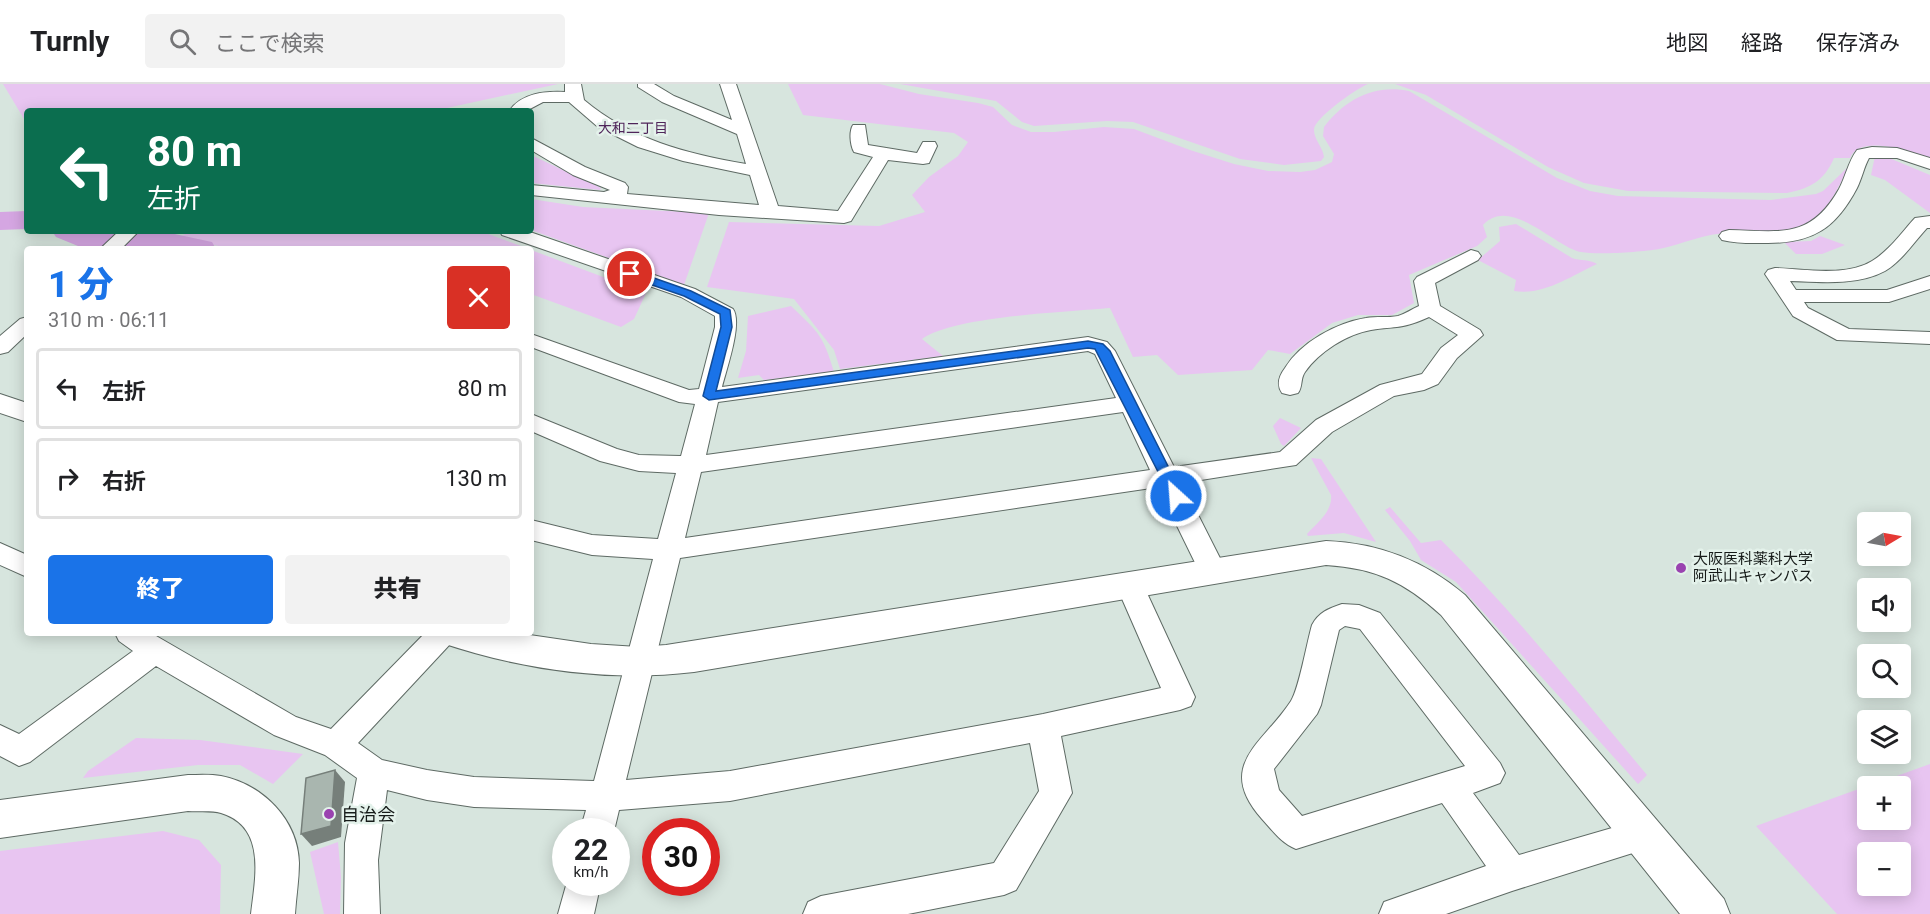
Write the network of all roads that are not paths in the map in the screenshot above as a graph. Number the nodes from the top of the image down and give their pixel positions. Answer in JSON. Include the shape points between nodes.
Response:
{"nodes":[{"id":1,"x":646,"y":84,"type":"edge"},
{"id":2,"x":728,"y":84,"type":"edge"},
{"id":3,"x":573,"y":91,"type":"edge"},
{"id":4,"x":519,"y":108,"type":"edge"},
{"id":5,"x":859,"y":128,"type":"dead end"},
{"id":6,"x":744,"y":131,"type":"junction"},
{"id":7,"x":534,"y":145,"type":"edge"},
{"id":8,"x":929,"y":146,"type":"dead end"},
{"id":9,"x":883,"y":154,"type":"junction"},
{"id":10,"x":1930,"y":164,"type":"edge"},
{"id":11,"x":755,"y":171,"type":"junction"},
{"id":12,"x":534,"y":190,"type":"edge"},
{"id":13,"x":612,"y":192,"type":"junction"},
{"id":14,"x":770,"y":211,"type":"junction"},
{"id":15,"x":1930,"y":222,"type":"edge"},
{"id":16,"x":127,"y":234,"type":"edge"},
{"id":17,"x":518,"y":234,"type":"edge"},
{"id":18,"x":1728,"y":236,"type":"dead end"},
{"id":19,"x":113,"y":246,"type":"edge"},
{"id":20,"x":1471,"y":256,"type":"dead end"},
{"id":21,"x":1930,"y":282,"type":"edge"},
{"id":22,"x":1790,"y":296,"type":"junction"},
{"id":23,"x":1430,"y":309,"type":"junction"},
{"id":24,"x":24,"y":326,"type":"edge"},
{"id":25,"x":1930,"y":338,"type":"edge"},
{"id":26,"x":534,"y":341,"type":"edge"},
{"id":27,"x":0,"y":347,"type":"edge"},
{"id":28,"x":1290,"y":388,"type":"dead end"},
{"id":29,"x":709,"y":396,"type":"junction"},
{"id":30,"x":1130,"y":404,"type":"junction"},
{"id":31,"x":534,"y":423,"type":"edge"},
{"id":32,"x":691,"y":465,"type":"junction"},
{"id":33,"x":1167,"y":477,"type":"junction"},
{"id":34,"x":534,"y":531,"type":"edge"},
{"id":35,"x":669,"y":550,"type":"junction"},
{"id":36,"x":0,"y":553,"type":"edge"},
{"id":37,"x":24,"y":565,"type":"edge"},
{"id":38,"x":1214,"y":572,"type":"junction"},
{"id":39,"x":1130,"y":585,"type":"junction"},
{"id":40,"x":133,"y":636,"type":"edge"},
{"id":41,"x":440,"y":636,"type":"edge"},
{"id":42,"x":467,"y":636,"type":"edge"},
{"id":43,"x":155,"y":651,"type":"junction"},
{"id":44,"x":640,"y":662,"type":"junction"},
{"id":45,"x":1043,"y":727,"type":"junction"},
{"id":46,"x":0,"y":739,"type":"edge"},
{"id":47,"x":336,"y":745,"type":"junction"},
{"id":48,"x":374,"y":772,"type":"junction"},
{"id":49,"x":1449,"y":786,"type":"junction"},
{"id":50,"x":606,"y":796,"type":"junction"},
{"id":51,"x":600,"y":818,"type":"edge"},
{"id":52,"x":0,"y":819,"type":"edge"},
{"id":53,"x":1642,"y":835,"type":"junction"},
{"id":54,"x":1512,"y":874,"type":"junction"},
{"id":55,"x":580,"y":896,"type":"edge"},
{"id":56,"x":273,"y":914,"type":"edge"},
{"id":57,"x":362,"y":914,"type":"edge"},
{"id":58,"x":576,"y":914,"type":"edge"},
{"id":59,"x":821,"y":914,"type":"edge"},
{"id":60,"x":1397,"y":914,"type":"edge"},
{"id":61,"x":1708,"y":914,"type":"edge"}],
"edges":[{"from":1,"to":6,"type":"street","via":[[668,99]]},
{"from":2,"to":6,"type":"street"},
{"from":3,"to":4,"type":"street","via":[[533,96]]},
{"from":3,"to":11,"type":"street","via":[[593,117],[650,145],[717,165]]},
{"from":5,"to":9,"type":"street","via":[[860,148]]},
{"from":6,"to":11,"type":"street"},
{"from":7,"to":13,"type":"street"},
{"from":8,"to":9,"type":"street","via":[[923,159]]},
{"from":9,"to":14,"type":"street","via":[[844,217]]},
{"from":10,"to":18,"type":"street","via":[[1899,154],[1863,154],[1847,164],[1849,186],[1812,229],[1796,235]]},
{"from":11,"to":14,"type":"street"},
{"from":12,"to":13,"type":"street"},
{"from":13,"to":14,"type":"street","via":[[689,206]]},
{"from":15,"to":22,"type":"street","via":[[1922,222],[1870,270],[1775,274]]},
{"from":16,"to":19,"type":"street"},
{"from":17,"to":29,"type":"street","via":[[688,293],[726,313]]},
{"from":20,"to":23,"type":"street","via":[[1424,281]]},
{"from":21,"to":22,"type":"street","via":[[1893,296]]},
{"from":22,"to":25,"type":"street","via":[[1800,312],[1845,335]]},
{"from":23,"to":28,"type":"street","via":[[1402,322],[1355,327],[1325,341],[1295,369]]},
{"from":23,"to":33,"type":"street","via":[[1472,335],[1449,352],[1430,379],[1388,390],[1324,426],[1291,457]]},
{"from":24,"to":27,"type":"street"},
{"from":26,"to":29,"type":"street","via":[[670,392],[687,397]]},
{"from":29,"to":30,"type":"street","via":[[1088,344],[1104,351]]},
{"from":29,"to":32,"type":"street"},
{"from":30,"to":32,"type":"street"},
{"from":30,"to":33,"type":"street"},
{"from":31,"to":32,"type":"street","via":[[619,458],[647,464]]},
{"from":32,"to":35,"type":"street"},
{"from":33,"to":35,"type":"street"},
{"from":33,"to":38,"type":"street"},
{"from":34,"to":35,"type":"street","via":[[592,545]]},
{"from":35,"to":44,"type":"street"},
{"from":36,"to":37,"type":"street"},
{"from":38,"to":39,"type":"street"},
{"from":38,"to":53,"type":"street","via":[[1338,553],[1376,559],[1415,575],[1453,605]]},
{"from":39,"to":44,"type":"street","via":[[694,657]]},
{"from":39,"to":45,"type":"street","via":[[1180,697]]},
{"from":40,"to":43,"type":"street"},
{"from":41,"to":47,"type":"street"},
{"from":42,"to":44,"type":"street","via":[[531,652]]},
{"from":43,"to":46,"type":"street","via":[[19,752]]},
{"from":43,"to":47,"type":"street","via":[[285,726]]},
{"from":44,"to":50,"type":"street"},
{"from":45,"to":50,"type":"street","via":[[730,786]]},
{"from":45,"to":59,"type":"street","via":[[1056,793],[1004,878]]},
{"from":47,"to":48,"type":"street"},
{"from":48,"to":50,"type":"street","via":[[474,792]]},
{"from":48,"to":57,"type":"street","via":[[363,822],[358,874]]},
{"from":49,"to":49,"type":"street","via":[[1296,833],[1267,801],[1259,780],[1261,760],[1306,705],[1326,625],[1333,618],[1359,615],[1370,621],[1489,773]]},
{"from":49,"to":54,"type":"street"},
{"from":50,"to":51,"type":"street"},
{"from":52,"to":56,"type":"street","via":[[188,793],[221,794],[257,813],[272,835],[278,861]]},
{"from":53,"to":54,"type":"street"},
{"from":53,"to":61,"type":"street"},
{"from":54,"to":60,"type":"street"},
{"from":55,"to":58,"type":"street"}]}
